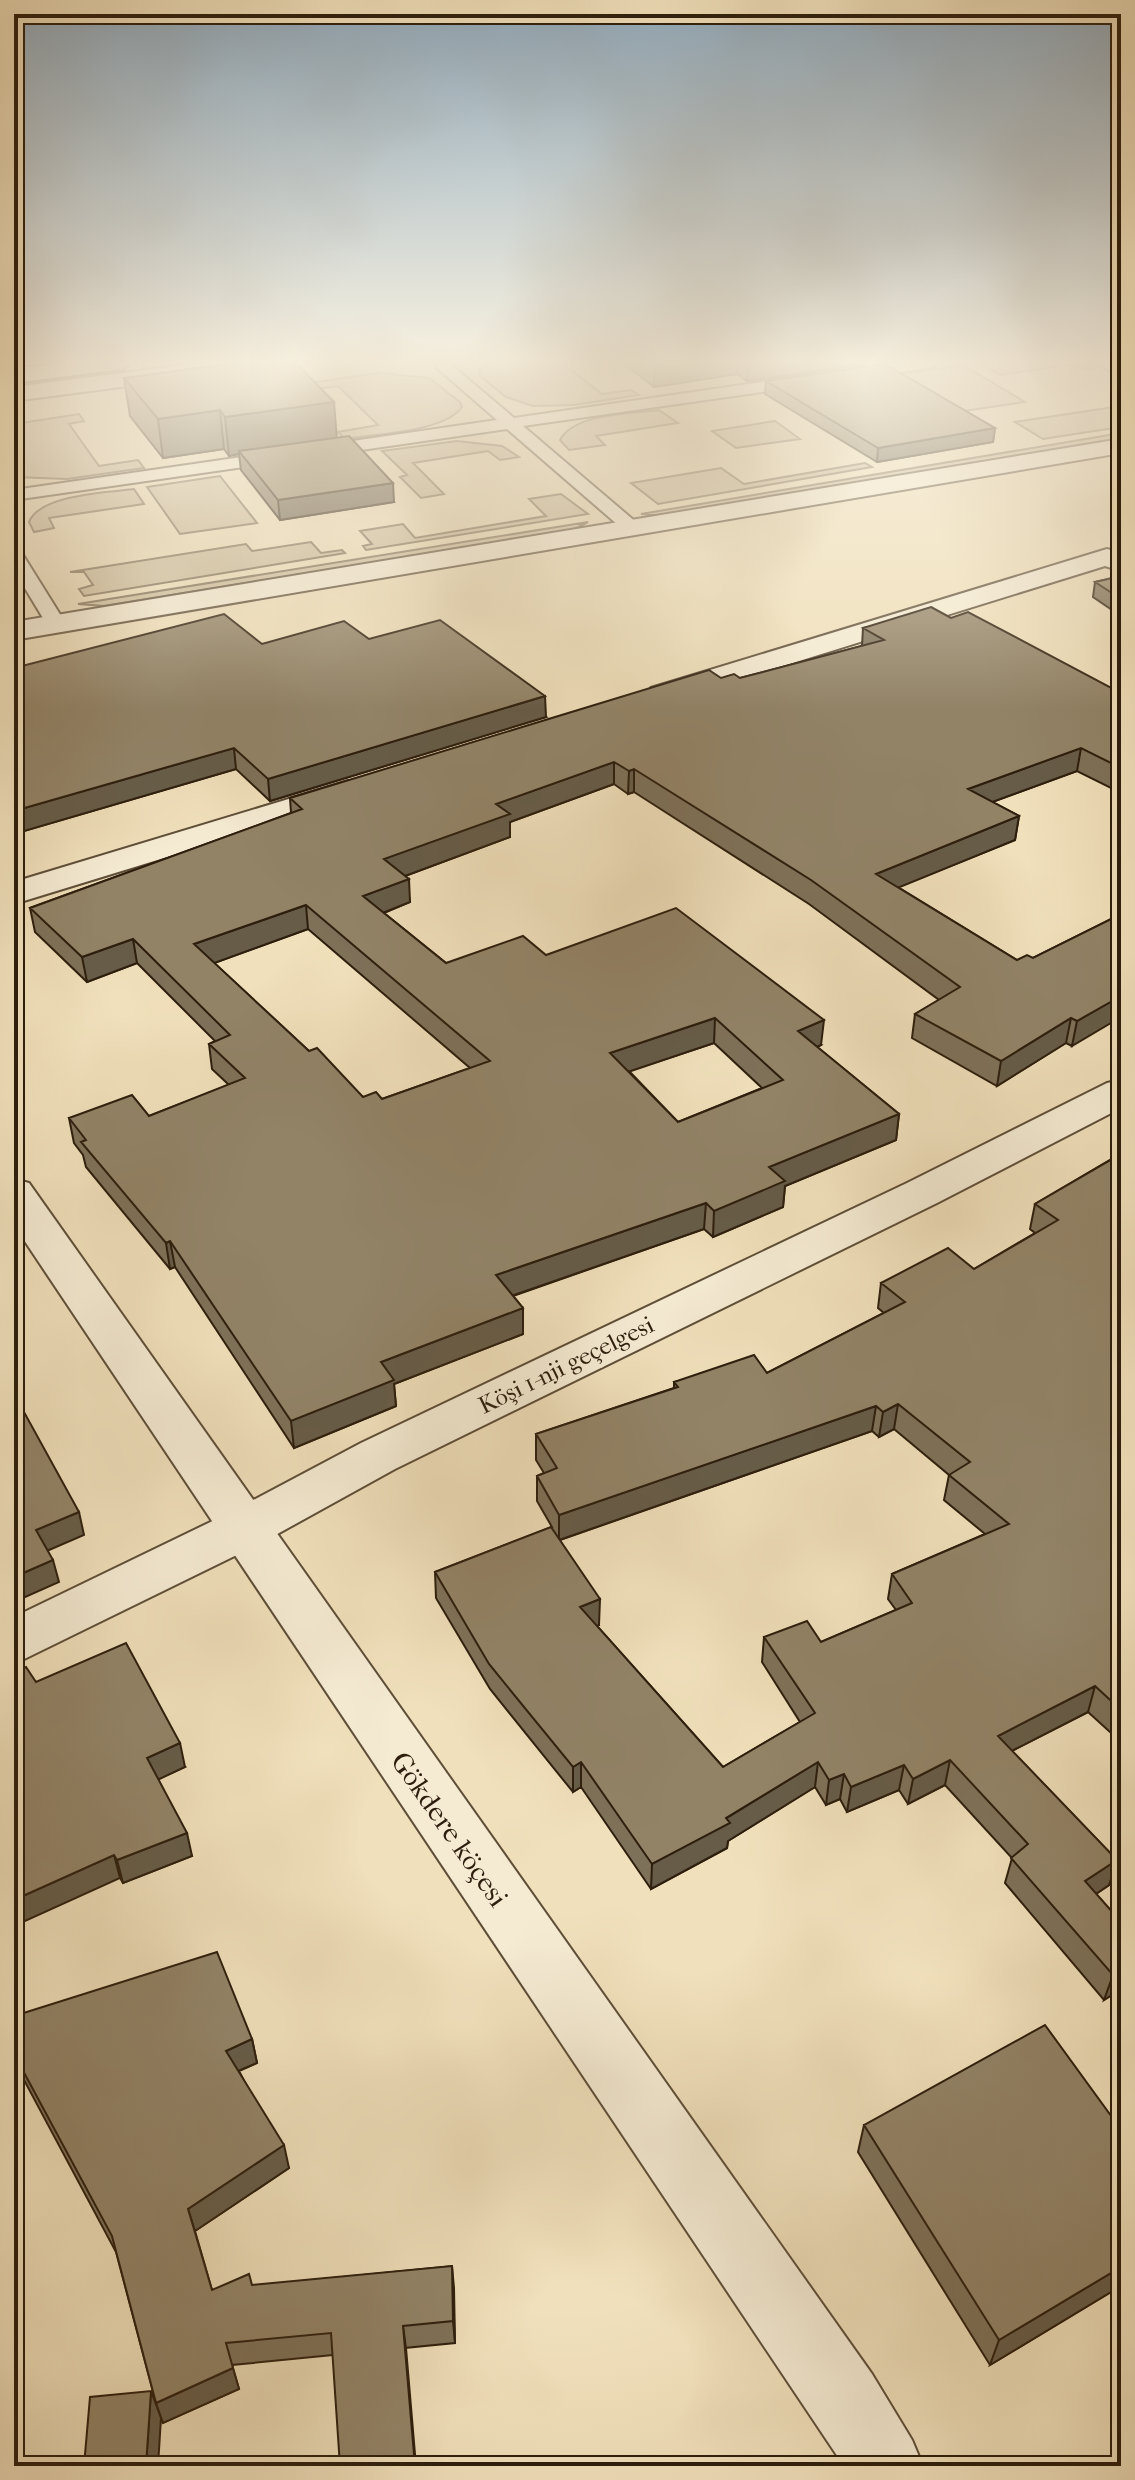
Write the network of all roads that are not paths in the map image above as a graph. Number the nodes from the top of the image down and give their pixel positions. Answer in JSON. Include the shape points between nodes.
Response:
{"nodes":[{"id":1,"x":133,"y":478,"type":"edge"},
{"id":2,"x":573,"y":478,"type":"edge"},
{"id":3,"x":929,"y":478,"type":"edge"},
{"id":4,"x":14,"y":495,"type":"edge"},
{"id":5,"x":631,"y":527,"type":"junction"},
{"id":6,"x":14,"y":555,"type":"edge"},
{"id":7,"x":1114,"y":560,"type":"edge"},
{"id":8,"x":56,"y":624,"type":"junction"},
{"id":9,"x":14,"y":631,"type":"edge"},
{"id":10,"x":637,"y":702,"type":"edge"},
{"id":11,"x":378,"y":781,"type":"edge"},
{"id":12,"x":14,"y":893,"type":"edge"},
{"id":13,"x":1121,"y":1092,"type":"edge"},
{"id":14,"x":14,"y":1193,"type":"edge"},
{"id":15,"x":243,"y":1529,"type":"junction"},
{"id":16,"x":14,"y":1642,"type":"edge"},
{"id":17,"x":886,"y":2466,"type":"edge"}],
"edges":[{"from":1,"to":4,"type":"lane"},
{"from":2,"to":5,"type":"lane"},
{"from":3,"to":5,"type":"street"},
{"from":5,"to":8,"type":"street"},
{"from":6,"to":8,"type":"lane"},
{"from":7,"to":10,"type":"street"},
{"from":8,"to":9,"type":"street"},
{"from":11,"to":12,"type":"street"},
{"from":13,"to":15,"type":"street","name":"Köşi 1-nji geçelgesi","via":[[378,1456]]},
{"from":14,"to":15,"type":"street","name":"Gökdere köçesi"},
{"from":15,"to":16,"type":"street","name":"Köşi 1-nji geçelgesi"},
{"from":15,"to":17,"type":"street","name":"Gökdere köçesi","via":[[846,2400]]}]}
